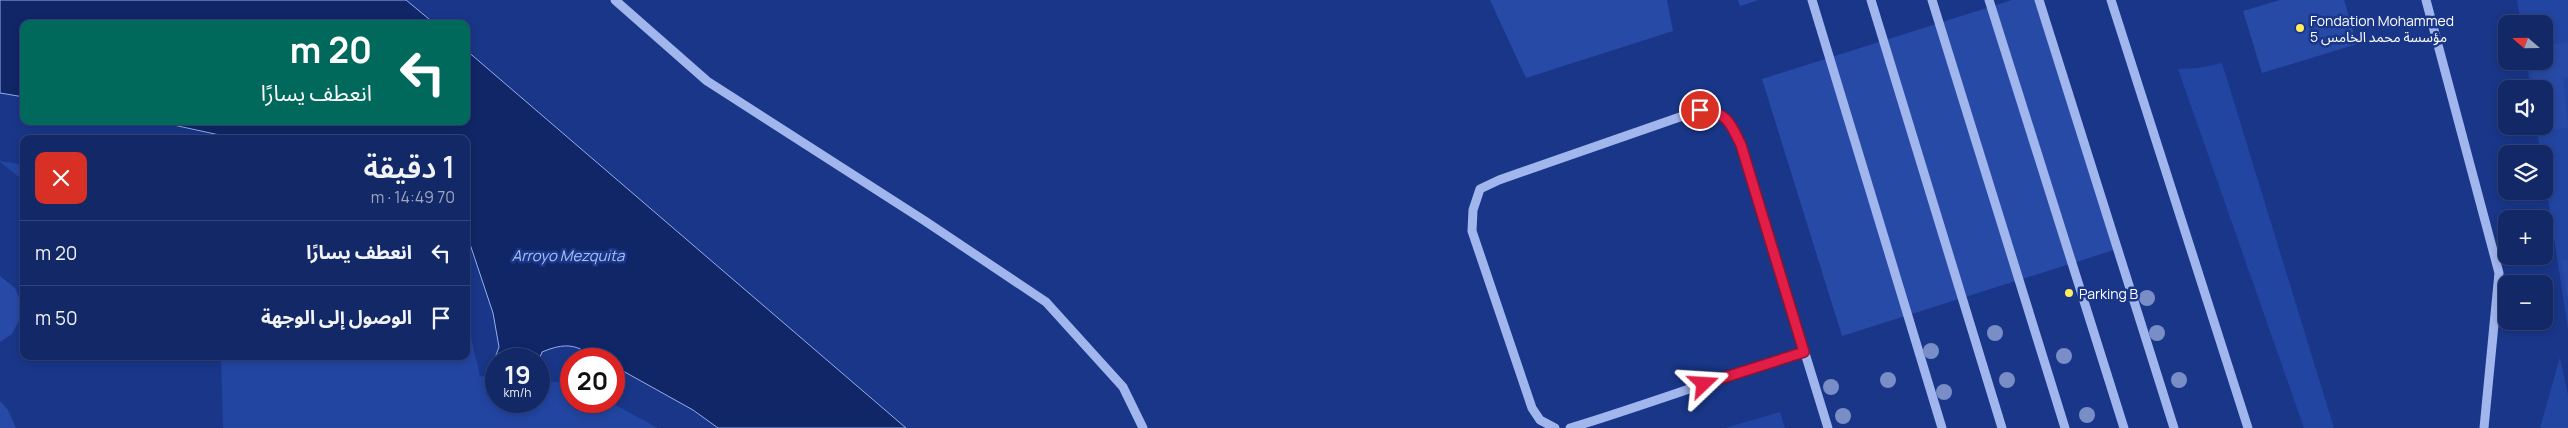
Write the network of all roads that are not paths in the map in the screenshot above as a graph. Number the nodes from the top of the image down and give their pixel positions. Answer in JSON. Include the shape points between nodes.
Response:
{"nodes":[{"id":1,"x":615,"y":0,"type":"edge"},
{"id":2,"x":1812,"y":0,"type":"edge"},
{"id":3,"x":1871,"y":0,"type":"edge"},
{"id":4,"x":1932,"y":0,"type":"edge"},
{"id":5,"x":1989,"y":0,"type":"edge"},
{"id":6,"x":2039,"y":0,"type":"edge"},
{"id":7,"x":2111,"y":0,"type":"edge"},
{"id":8,"x":2426,"y":0,"type":"edge"},
{"id":9,"x":1804,"y":352,"type":"junction"},
{"id":10,"x":1144,"y":428,"type":"edge"},
{"id":11,"x":1555,"y":428,"type":"edge"},
{"id":12,"x":1570,"y":428,"type":"edge"},
{"id":13,"x":1828,"y":428,"type":"edge"},
{"id":14,"x":1942,"y":428,"type":"edge"},
{"id":15,"x":2002,"y":428,"type":"edge"},
{"id":16,"x":2065,"y":428,"type":"edge"},
{"id":17,"x":2124,"y":428,"type":"edge"},
{"id":18,"x":2174,"y":428,"type":"edge"},
{"id":19,"x":2248,"y":428,"type":"edge"},
{"id":20,"x":2484,"y":428,"type":"edge"}],
"edges":[{"from":1,"to":10,"type":"lane","via":[[706,82],[1046,302],[1123,387]]},
{"from":2,"to":14,"type":"lane"},
{"from":3,"to":15,"type":"lane"},
{"from":4,"to":16,"type":"lane"},
{"from":5,"to":17,"type":"lane"},
{"from":6,"to":18,"type":"lane"},
{"from":7,"to":19,"type":"lane"},
{"from":8,"to":20,"type":"lane","via":[[2499,272]]},
{"from":9,"to":11,"type":"lane","via":[[1741,145],[1730,122],[1716,112],[1700,110],[1480,189],[1473,210],[1472,231],[1532,408],[1540,420]]},
{"from":9,"to":12,"type":"lane"},
{"from":9,"to":13,"type":"lane"}]}
